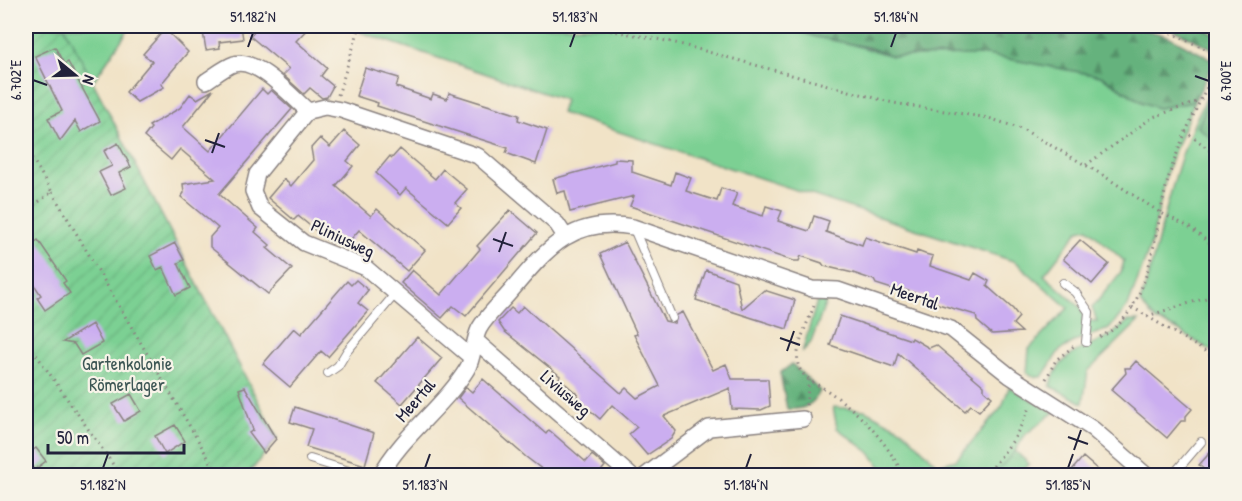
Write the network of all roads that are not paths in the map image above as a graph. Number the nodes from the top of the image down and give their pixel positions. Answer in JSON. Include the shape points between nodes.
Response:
{"nodes":[{"id":1,"x":206,"y":81,"type":"dead end"},
{"id":2,"x":308,"y":111,"type":"junction"},
{"id":3,"x":633,"y":227,"type":"junction"},
{"id":4,"x":565,"y":236,"type":"junction"},
{"id":5,"x":1063,"y":283,"type":"dead end"},
{"id":6,"x":396,"y":293,"type":"junction"},
{"id":7,"x":672,"y":318,"type":"dead end"},
{"id":8,"x":476,"y":341,"type":"junction"},
{"id":9,"x":1086,"y":342,"type":"road end"},
{"id":10,"x":471,"y":357,"type":"junction"},
{"id":11,"x":328,"y":373,"type":"dead end"},
{"id":12,"x":803,"y":419,"type":"road end"},
{"id":13,"x":1202,"y":442,"type":"dead end"},
{"id":14,"x":310,"y":459,"type":"dead end"},
{"id":15,"x":365,"y":476,"type":"edge"},
{"id":16,"x":380,"y":476,"type":"edge"},
{"id":17,"x":631,"y":476,"type":"edge"},
{"id":18,"x":645,"y":476,"type":"edge"},
{"id":19,"x":1147,"y":476,"type":"edge"},
{"id":20,"x":1172,"y":476,"type":"edge"}],
"edges":[{"from":1,"to":2,"type":"street","via":[[234,64],[251,65]]},
{"from":2,"to":4,"type":"street","via":[[333,108],[478,156],[557,224]]},
{"from":2,"to":6,"type":"street","name":"Pliniusweg","via":[[257,174],[253,191],[257,204],[304,243],[366,268]]},
{"from":3,"to":4,"type":"street","name":"Meertal","via":[[596,225]]},
{"from":3,"to":7,"type":"lane"},
{"from":3,"to":19,"type":"street","name":"Meertal","via":[[812,289],[838,290],[951,329],[1010,376],[1093,429]]},
{"from":4,"to":8,"type":"street","name":"Meertal","via":[[547,249],[479,329]]},
{"from":5,"to":9,"type":"lane","via":[[1089,312]]},
{"from":6,"to":10,"type":"street","name":"Pliniusweg"},
{"from":6,"to":11,"type":"lane","via":[[338,366]]},
{"from":8,"to":10,"type":"street","name":"Meertal"},
{"from":8,"to":17,"type":"street","name":"Liviusweg"},
{"from":10,"to":16,"type":"street","name":"Meertal","via":[[468,368]]},
{"from":12,"to":18,"type":"street","via":[[709,428]]},
{"from":13,"to":20,"type":"lane"},
{"from":14,"to":15,"type":"lane"}]}
